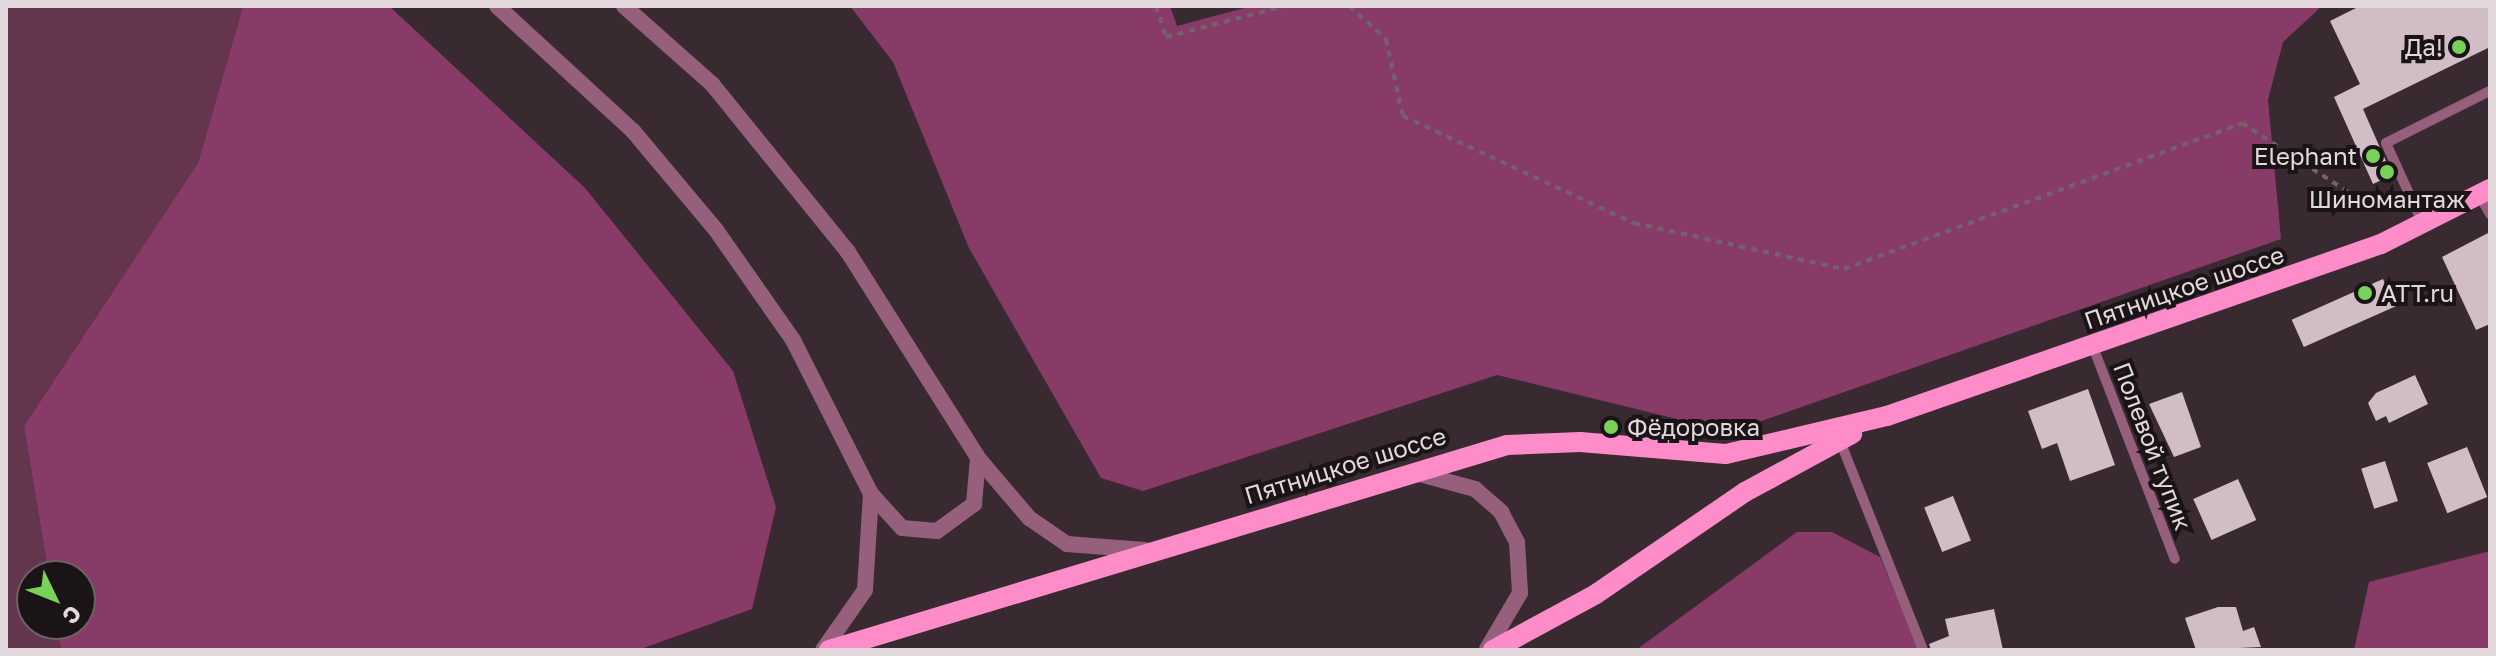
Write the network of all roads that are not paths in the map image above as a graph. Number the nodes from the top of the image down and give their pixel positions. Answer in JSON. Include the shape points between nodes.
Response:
{"nodes":[{"id":1,"x":497,"y":6,"type":"edge"},
{"id":2,"x":624,"y":6,"type":"edge"},
{"id":3,"x":2490,"y":91,"type":"edge"},
{"id":4,"x":2485,"y":192,"type":"edge"},
{"id":5,"x":2490,"y":214,"type":"edge"},
{"id":6,"x":2423,"y":225,"type":"junction"},
{"id":7,"x":2093,"y":347,"type":"junction"},
{"id":8,"x":1887,"y":416,"type":"junction"},
{"id":9,"x":1840,"y":441,"type":"junction"},
{"id":10,"x":978,"y":458,"type":"junction"},
{"id":11,"x":1397,"y":476,"type":"junction"},
{"id":12,"x":871,"y":494,"type":"junction"},
{"id":13,"x":1154,"y":550,"type":"junction"},
{"id":14,"x":2175,"y":559,"type":"dead end"},
{"id":15,"x":823,"y":650,"type":"edge"},
{"id":16,"x":829,"y":650,"type":"edge"},
{"id":17,"x":1486,"y":650,"type":"edge"},
{"id":18,"x":1493,"y":650,"type":"edge"},
{"id":19,"x":1923,"y":650,"type":"edge"}],
"edges":[{"from":1,"to":12,"type":"street","via":[[633,131],[716,230],[793,340]]},
{"from":2,"to":10,"type":"street","via":[[712,84],[848,252]]},
{"from":3,"to":6,"type":"lane","via":[[2386,143]]},
{"from":4,"to":5,"type":"lane"},
{"from":4,"to":6,"type":"main road","name":"Пятницкое шоссе"},
{"from":6,"to":7,"type":"main road","name":"Пятницкое шоссе"},
{"from":7,"to":8,"type":"main road","name":"Пятницкое шоссе"},
{"from":7,"to":14,"type":"lane","name":"Полевой тупик"},
{"from":8,"to":9,"type":"main road","name":"Пятницкое шоссе"},
{"from":8,"to":11,"type":"main road","name":"Пятницкое шоссе","via":[[1726,454],[1580,442],[1507,445]]},
{"from":9,"to":18,"type":"main road","name":"Пятницкое шоссе","via":[[1745,492],[1596,594]]},
{"from":9,"to":19,"type":"lane"},
{"from":10,"to":12,"type":"street","via":[[974,504],[948,527],[902,528]]},
{"from":10,"to":13,"type":"street","via":[[1029,518],[1067,544]]},
{"from":11,"to":13,"type":"main road","name":"Пятницкое шоссе"},
{"from":11,"to":17,"type":"street","via":[[1459,481],[1488,499],[1510,526],[1521,559],[1520,593],[1507,626]]},
{"from":12,"to":15,"type":"street","via":[[865,590]]},
{"from":13,"to":16,"type":"main road","name":"Пятницкое шоссе"}]}
